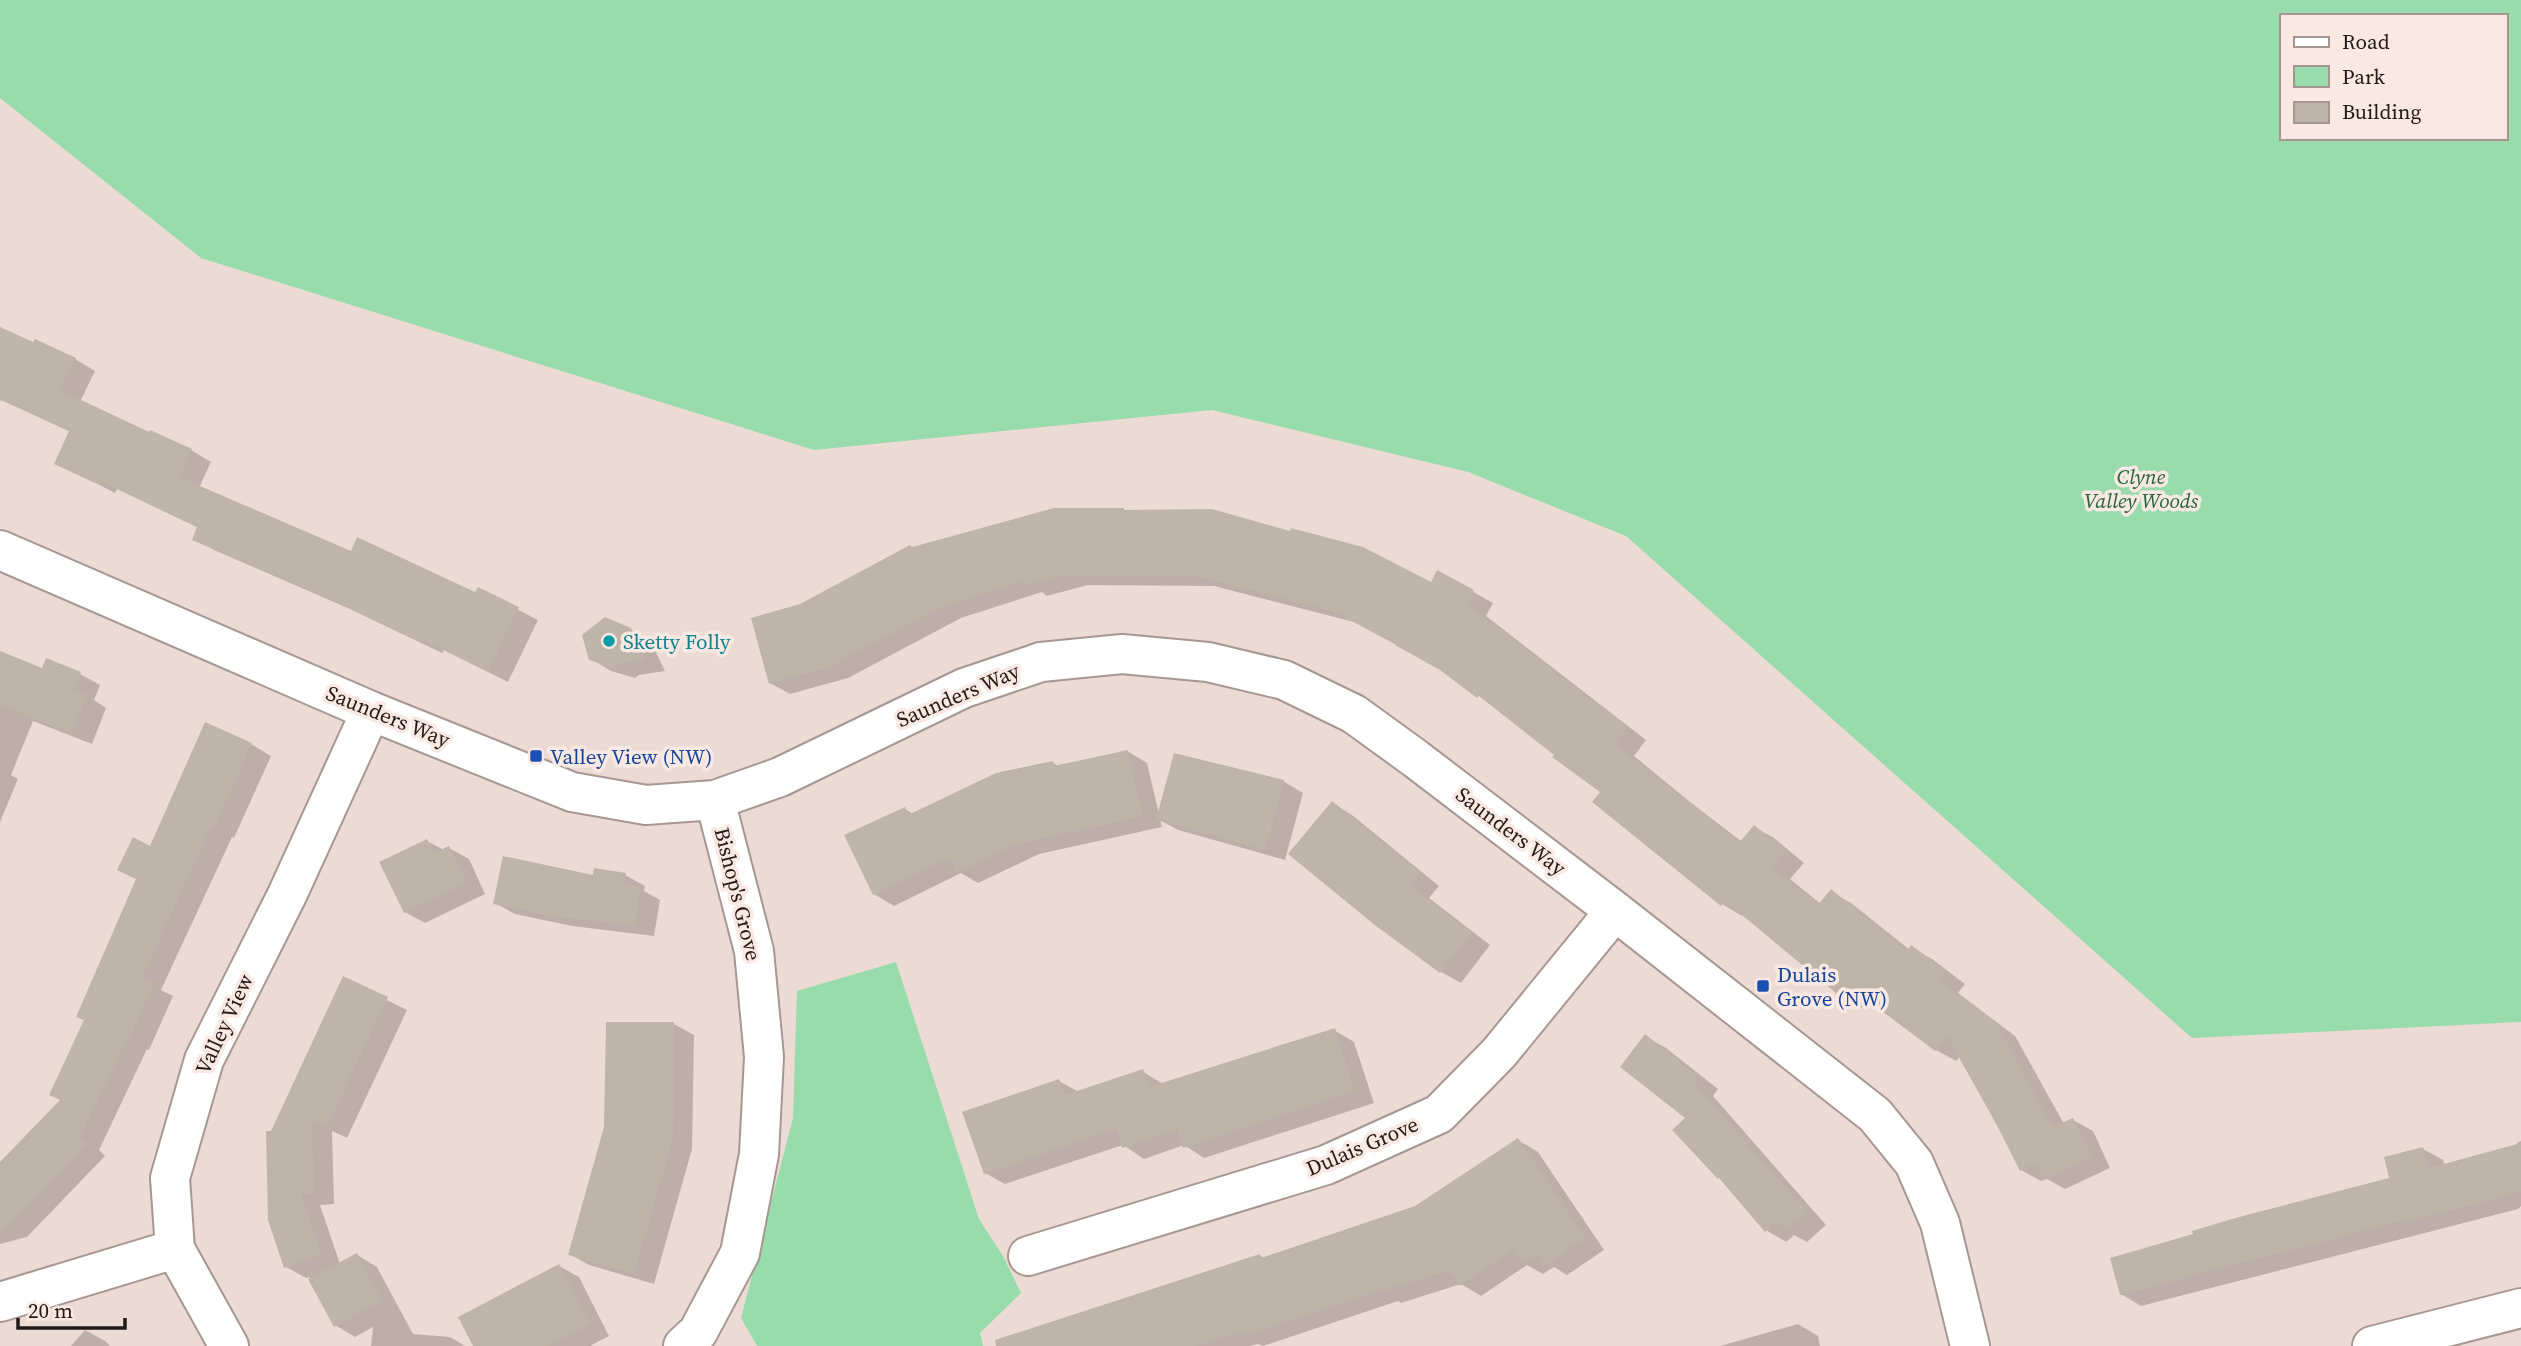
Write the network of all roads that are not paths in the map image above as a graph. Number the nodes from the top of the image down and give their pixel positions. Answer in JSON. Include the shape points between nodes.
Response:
{"nodes":[{"id":1,"x":0,"y":550,"type":"edge"},
{"id":2,"x":371,"y":711,"type":"junction"},
{"id":3,"x":715,"y":800,"type":"junction"},
{"id":4,"x":1615,"y":911,"type":"junction"},
{"id":5,"x":175,"y":1250,"type":"junction"},
{"id":6,"x":1028,"y":1256,"type":"dead end"},
{"id":7,"x":0,"y":1302,"type":"edge"},
{"id":8,"x":2521,"y":1308,"type":"edge"},
{"id":9,"x":229,"y":1346,"type":"edge"},
{"id":10,"x":683,"y":1346,"type":"edge"},
{"id":11,"x":1970,"y":1346,"type":"edge"},
{"id":12,"x":2372,"y":1346,"type":"edge"}],
"edges":[{"from":1,"to":2,"type":"street","name":"Saunders Way"},
{"from":2,"to":3,"type":"street","name":"Saunders Way","via":[[572,792],[646,805]]},
{"from":2,"to":5,"type":"street","name":"Valley View","via":[[287,895],[204,1060],[170,1178]]},
{"from":3,"to":4,"type":"street","name":"Saunders Way","via":[[780,777],[964,688],[1041,662],[1122,654],[1208,662],[1284,680],[1354,714]]},
{"from":3,"to":10,"type":"street","name":"Bishop's Grove","via":[[754,951],[764,1057],[759,1154],[740,1253],[698,1332]]},
{"from":4,"to":6,"type":"street","name":"Dulais Grove","via":[[1499,1053],[1439,1114],[1326,1165]]},
{"from":4,"to":11,"type":"street","name":"Saunders Way","via":[[1875,1115],[1914,1163],[1940,1223]]},
{"from":5,"to":7,"type":"street"},
{"from":5,"to":9,"type":"street","name":"Valley View"},
{"from":8,"to":12,"type":"street"}]}
